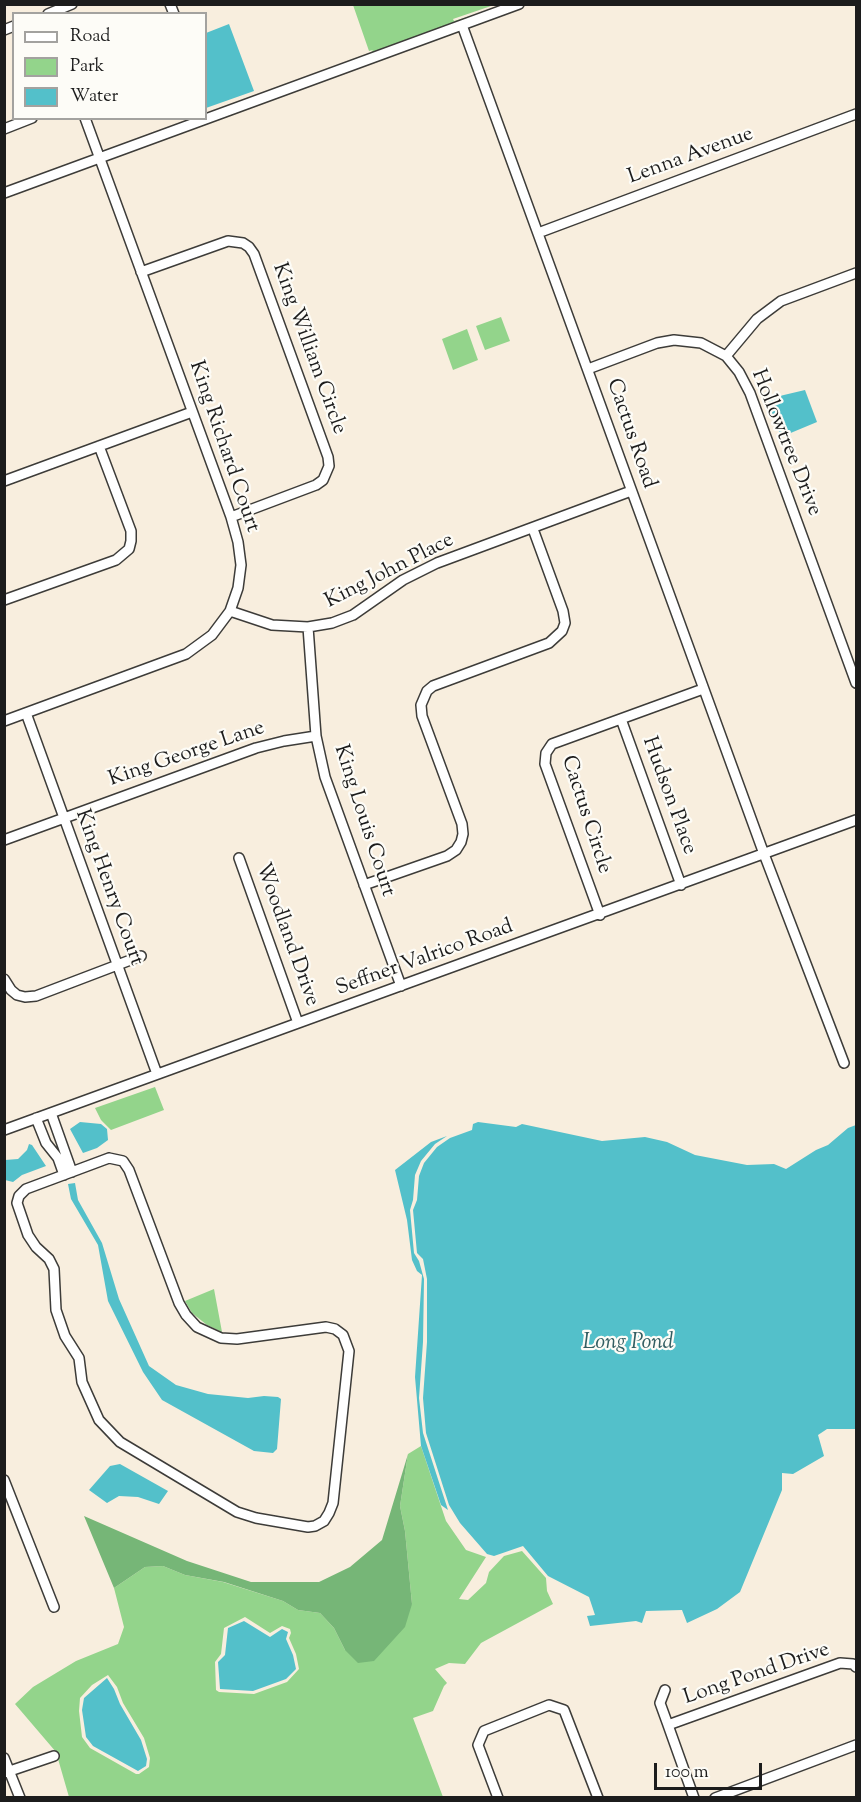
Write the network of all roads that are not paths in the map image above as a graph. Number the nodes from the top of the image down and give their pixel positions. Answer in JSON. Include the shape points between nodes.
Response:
{"nodes":[{"id":1,"x":72,"y":4,"type":"edge"},
{"id":2,"x":519,"y":4,"type":"edge"},
{"id":3,"x":53,"y":12,"type":"edge"},
{"id":4,"x":462,"y":26,"type":"junction"},
{"id":5,"x":856,"y":114,"type":"edge"},
{"id":6,"x":207,"y":119,"type":"edge"},
{"id":7,"x":27,"y":120,"type":"edge"},
{"id":8,"x":86,"y":120,"type":"edge"},
{"id":9,"x":205,"y":120,"type":"edge"},
{"id":10,"x":4,"y":129,"type":"edge"},
{"id":11,"x":99,"y":159,"type":"junction"},
{"id":12,"x":4,"y":193,"type":"edge"},
{"id":13,"x":538,"y":233,"type":"junction"},
{"id":14,"x":141,"y":272,"type":"junction"},
{"id":15,"x":856,"y":273,"type":"edge"},
{"id":16,"x":726,"y":356,"type":"junction"},
{"id":17,"x":588,"y":369,"type":"junction"},
{"id":18,"x":192,"y":412,"type":"junction"},
{"id":19,"x":99,"y":446,"type":"junction"},
{"id":20,"x":4,"y":481,"type":"edge"},
{"id":21,"x":631,"y":491,"type":"junction"},
{"id":22,"x":231,"y":517,"type":"junction"},
{"id":23,"x":533,"y":529,"type":"junction"},
{"id":24,"x":4,"y":600,"type":"edge"},
{"id":25,"x":230,"y":611,"type":"junction"},
{"id":26,"x":308,"y":627,"type":"junction"},
{"id":27,"x":856,"y":683,"type":"edge"},
{"id":28,"x":703,"y":689,"type":"junction"},
{"id":29,"x":26,"y":713,"type":"junction"},
{"id":30,"x":621,"y":719,"type":"junction"},
{"id":31,"x":4,"y":721,"type":"edge"},
{"id":32,"x":316,"y":736,"type":"junction"},
{"id":33,"x":64,"y":818,"type":"junction"},
{"id":34,"x":856,"y":820,"type":"edge"},
{"id":35,"x":4,"y":840,"type":"edge"},
{"id":36,"x":764,"y":854,"type":"junction"},
{"id":37,"x":239,"y":858,"type":"dead end"},
{"id":38,"x":364,"y":885,"type":"junction"},
{"id":39,"x":681,"y":885,"type":"junction"},
{"id":40,"x":600,"y":915,"type":"junction"},
{"id":41,"x":141,"y":956,"type":"dead end"},
{"id":42,"x":117,"y":965,"type":"junction"},
{"id":43,"x":4,"y":979,"type":"edge"},
{"id":44,"x":401,"y":986,"type":"junction"},
{"id":45,"x":298,"y":1023,"type":"junction"},
{"id":46,"x":844,"y":1063,"type":"dead end"},
{"id":47,"x":157,"y":1074,"type":"junction"},
{"id":48,"x":51,"y":1113,"type":"junction"},
{"id":49,"x":36,"y":1118,"type":"junction"},
{"id":50,"x":4,"y":1130,"type":"edge"},
{"id":51,"x":61,"y":1141,"type":"junction"},
{"id":52,"x":48,"y":1146,"type":"junction"},
{"id":53,"x":68,"y":1173,"type":"junction"},
{"id":54,"x":4,"y":1480,"type":"edge"},
{"id":55,"x":54,"y":1607,"type":"dead end"},
{"id":56,"x":856,"y":1667,"type":"edge"},
{"id":57,"x":665,"y":1690,"type":"dead end"},
{"id":58,"x":668,"y":1725,"type":"junction"},
{"id":59,"x":856,"y":1745,"type":"edge"},
{"id":60,"x":54,"y":1756,"type":"dead end"},
{"id":61,"x":4,"y":1758,"type":"edge"},
{"id":62,"x":7,"y":1772,"type":"edge"},
{"id":63,"x":20,"y":1797,"type":"edge"},
{"id":64,"x":498,"y":1797,"type":"edge"},
{"id":65,"x":598,"y":1797,"type":"edge"},
{"id":66,"x":694,"y":1797,"type":"edge"},
{"id":67,"x":715,"y":1797,"type":"edge"}],
"edges":[{"from":1,"to":3,"type":"street"},
{"from":2,"to":4,"type":"street"},
{"from":4,"to":6,"type":"street"},
{"from":4,"to":13,"type":"street","name":"Cactus Road"},
{"from":5,"to":13,"type":"street","name":"Lenna Avenue"},
{"from":7,"to":10,"type":"street"},
{"from":8,"to":11,"type":"street","name":"King Richard Court"},
{"from":9,"to":11,"type":"street"},
{"from":11,"to":12,"type":"street"},
{"from":11,"to":14,"type":"street","name":"King Richard Court"},
{"from":13,"to":17,"type":"street","name":"Cactus Road"},
{"from":14,"to":18,"type":"street","name":"King Richard Court"},
{"from":14,"to":22,"type":"street","name":"King William Circle","via":[[228,241],[243,243],[254,254],[329,466],[323,480],[316,484]]},
{"from":15,"to":16,"type":"street","via":[[781,301],[757,319]]},
{"from":16,"to":17,"type":"street","name":"Hollowtree Drive","via":[[701,343],[674,340]]},
{"from":16,"to":27,"type":"street","name":"Hollowtree Drive","via":[[750,393]]},
{"from":17,"to":21,"type":"street","name":"Cactus Road"},
{"from":18,"to":19,"type":"street"},
{"from":18,"to":22,"type":"street","name":"King Richard Court"},
{"from":19,"to":20,"type":"street"},
{"from":19,"to":24,"type":"street","via":[[131,531],[129,549],[116,560]]},
{"from":21,"to":23,"type":"street","name":"King John Place"},
{"from":21,"to":28,"type":"street","name":"Cactus Road"},
{"from":22,"to":25,"type":"street","name":"King Richard Court","via":[[241,565]]},
{"from":23,"to":26,"type":"street","name":"King John Place","via":[[437,563],[403,580],[353,615]]},
{"from":23,"to":38,"type":"street","via":[[563,611],[562,631],[549,643],[427,691],[421,705],[422,716],[462,824],[461,842],[447,856]]},
{"from":25,"to":26,"type":"street","name":"King John Place","via":[[273,625]]},
{"from":25,"to":29,"type":"street","name":"King Richard Court","via":[[212,635],[186,654]]},
{"from":26,"to":32,"type":"street","name":"King Louis Court"},
{"from":28,"to":30,"type":"street","name":"Cactus Circle"},
{"from":28,"to":36,"type":"street","name":"Cactus Road"},
{"from":29,"to":31,"type":"street","name":"King Richard Court"},
{"from":29,"to":33,"type":"street","name":"King Henry Court"},
{"from":30,"to":39,"type":"street","name":"Hudson Place"},
{"from":30,"to":40,"type":"street","name":"Cactus Circle","via":[[552,744],[544,759]]},
{"from":32,"to":33,"type":"street","name":"King George Lane","via":[[256,748]]},
{"from":32,"to":38,"type":"street","name":"King Louis Court","via":[[325,777]]},
{"from":33,"to":35,"type":"street","name":"King George Lane"},
{"from":33,"to":42,"type":"street","name":"King Henry Court"},
{"from":34,"to":36,"type":"street","name":"Seffner Valrico Road"},
{"from":36,"to":39,"type":"street","name":"Seffner Valrico Road"},
{"from":36,"to":46,"type":"street","name":"Cactus Road"},
{"from":37,"to":45,"type":"street","name":"Woodland Drive"},
{"from":38,"to":44,"type":"street","name":"King Louis Court"},
{"from":39,"to":40,"type":"street","name":"Seffner Valrico Road"},
{"from":40,"to":44,"type":"street","name":"Seffner Valrico Road"},
{"from":41,"to":42,"type":"street"},
{"from":42,"to":43,"type":"street","via":[[36,996],[17,995]]},
{"from":42,"to":47,"type":"street","name":"King Henry Court"},
{"from":44,"to":45,"type":"street","name":"Seffner Valrico Road"},
{"from":45,"to":47,"type":"street","name":"Seffner Valrico Road"},
{"from":47,"to":48,"type":"street","name":"Seffner Valrico Road"},
{"from":48,"to":49,"type":"street","name":"Seffner Valrico Road"},
{"from":48,"to":51,"type":"street"},
{"from":49,"to":50,"type":"street","name":"Seffner Valrico Road"},
{"from":49,"to":52,"type":"street"},
{"from":51,"to":52,"type":"street"},
{"from":51,"to":53,"type":"street"},
{"from":52,"to":53,"type":"street"},
{"from":53,"to":53,"type":"street","via":[[27,1189],[19,1196],[18,1211],[28,1235],[54,1269],[56,1310],[65,1336],[79,1358],[82,1382],[99,1420],[120,1442],[237,1512],[308,1527],[324,1521],[333,1503],[348,1363],[343,1335],[326,1327],[237,1339],[221,1338],[197,1327],[179,1303],[123,1161],[109,1158]]},
{"from":54,"to":55,"type":"street"},
{"from":56,"to":58,"type":"street","name":"Long Pond Drive","via":[[840,1663]]},
{"from":57,"to":58,"type":"street","name":"Long Pond Drive","via":[[660,1703]]},
{"from":58,"to":66,"type":"street","name":"Long Pond Drive"},
{"from":59,"to":67,"type":"street"},
{"from":60,"to":62,"type":"street"},
{"from":61,"to":62,"type":"street"},
{"from":62,"to":63,"type":"street"},
{"from":64,"to":65,"type":"street","via":[[478,1745],[484,1731],[549,1705],[564,1710]]}]}
